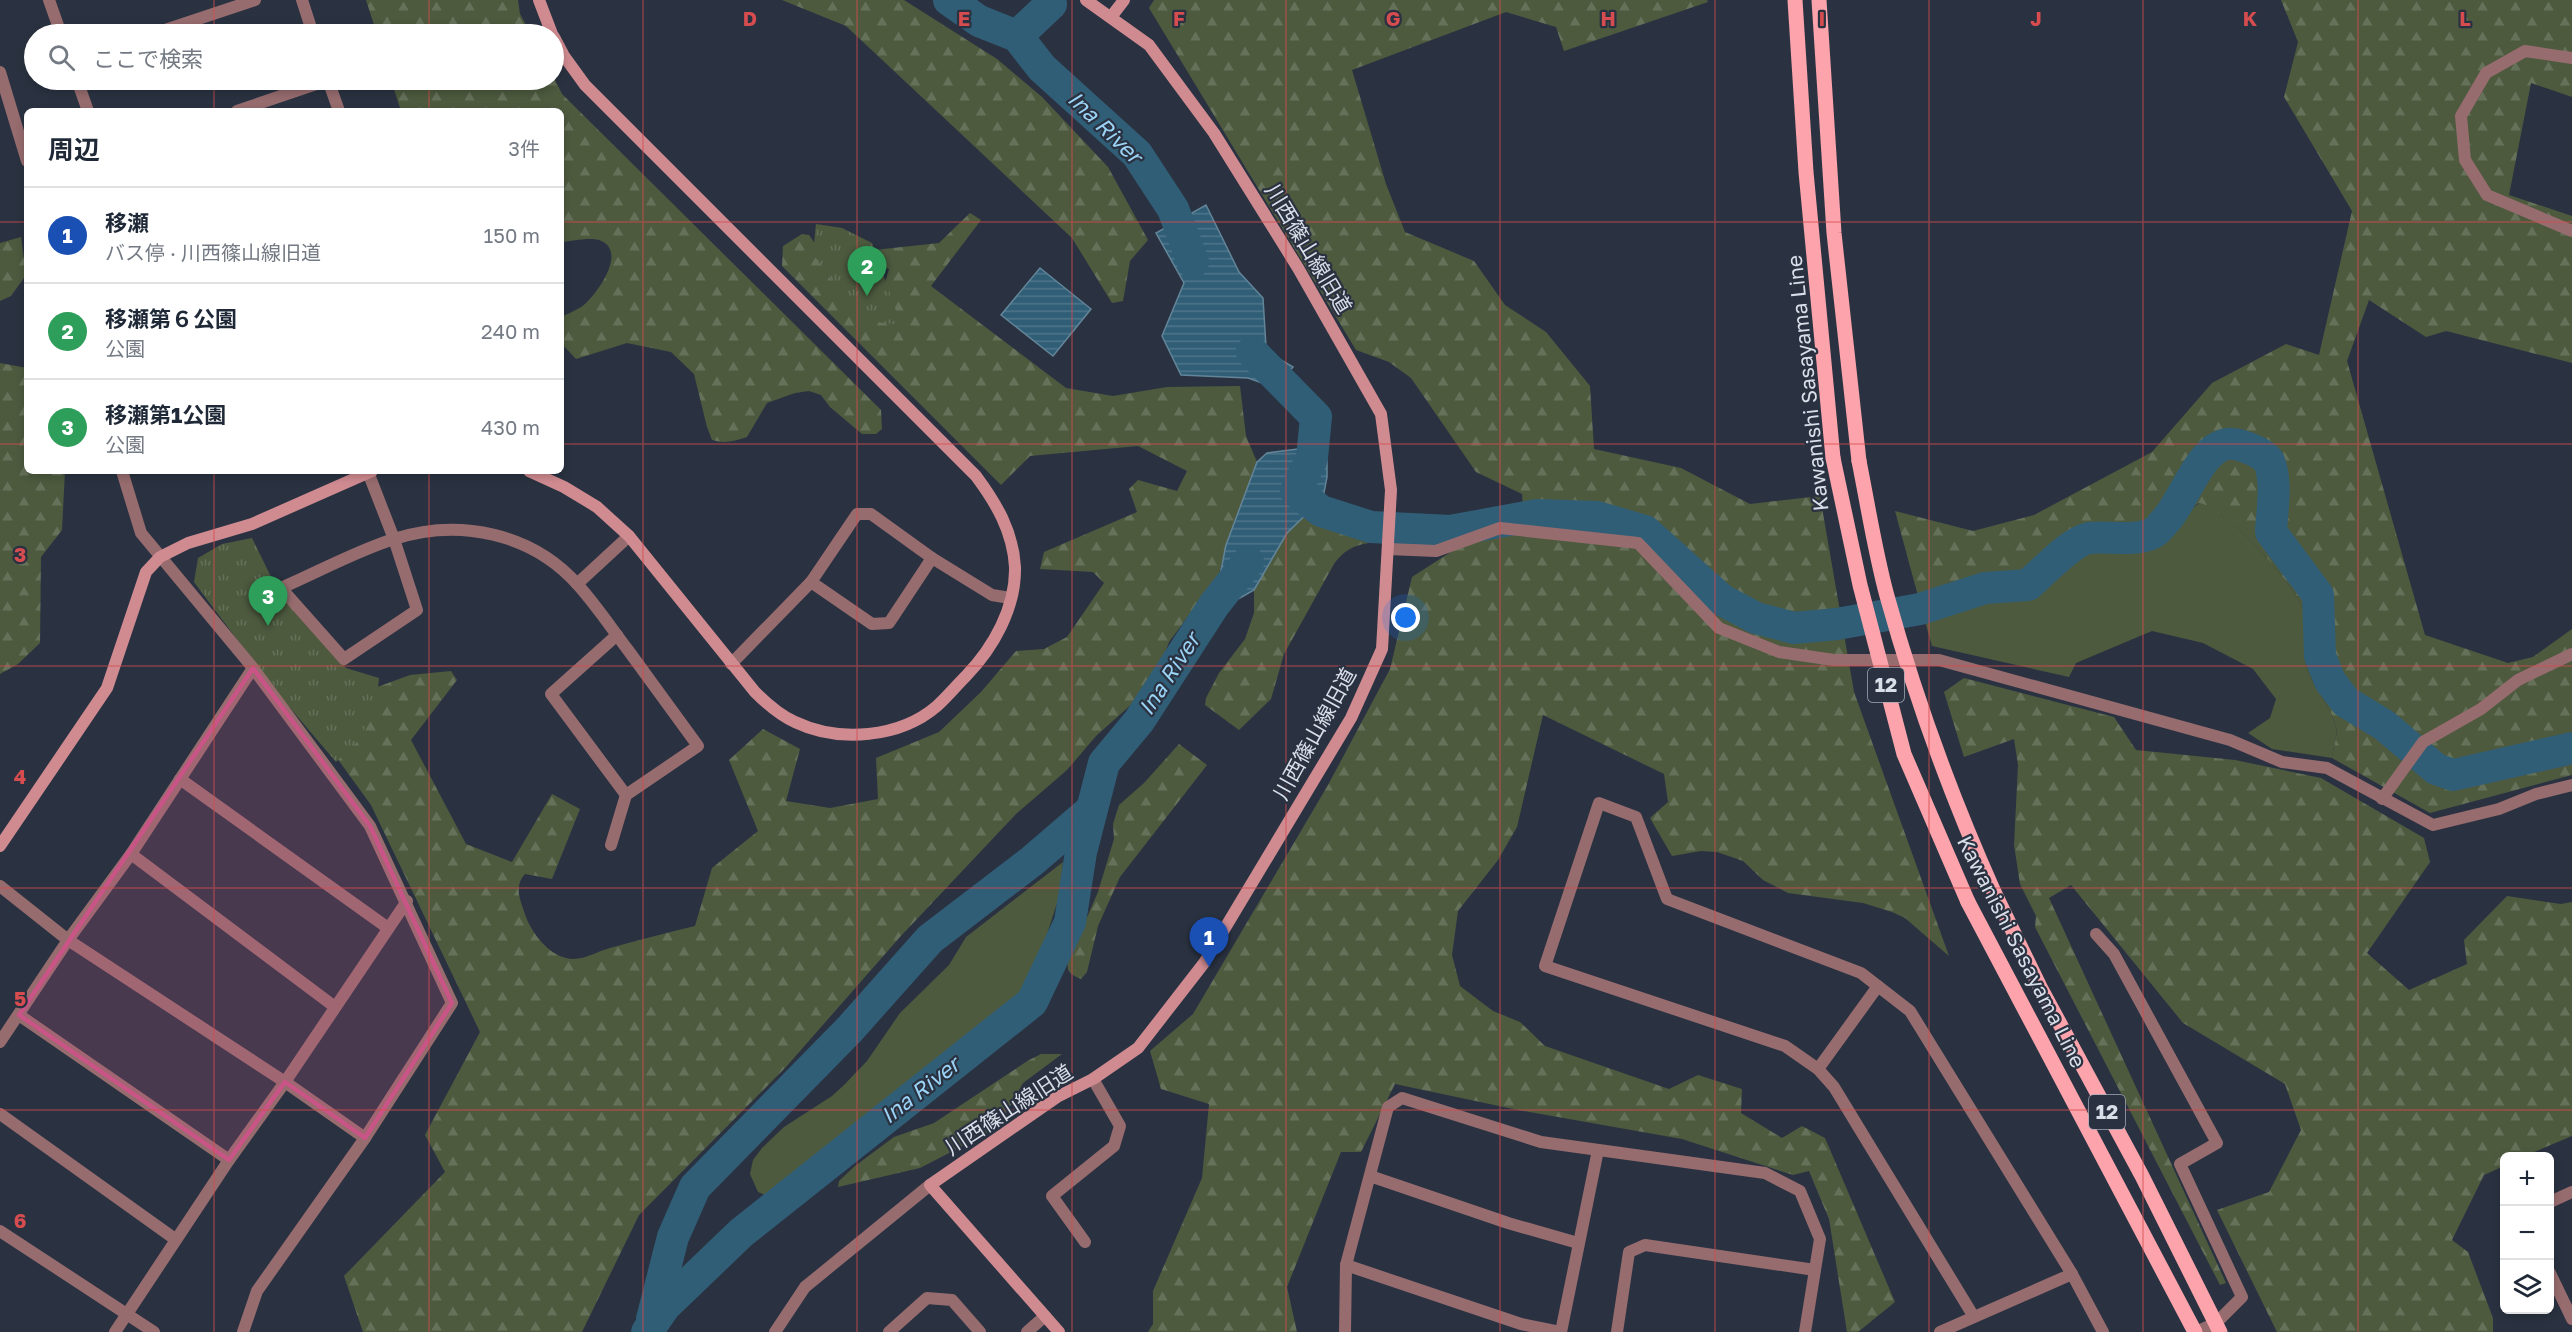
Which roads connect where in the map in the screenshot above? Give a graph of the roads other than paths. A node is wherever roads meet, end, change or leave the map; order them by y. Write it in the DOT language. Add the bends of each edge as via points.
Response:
graph roads {
  1 [pos="49,0"];
  2 [pos="255,0"];
  3 [pos="302,0"];
  4 [pos="539,0"];
  5 [pos="1086,0"];
  6 [pos="1124,0"];
  7 [pos="1795,0"];
  8 [pos="1819,0"];
  9 [pos="1111,17"];
  10 [pos="57,24"];
  11 [pos="183,24"];
  12 [pos="310,24"];
  13 [pos="548,24"];
  14 [pos="564,57"];
  15 [pos="2572,58"];
  16 [pos="0,72"];
  17 [pos="81,90"];
  18 [pos="299,90"];
  19 [pos="332,90"];
  20 [pos="87,108"];
  21 [pos="246,108"];
  22 [pos="338,108"];
  23 [pos="24,151"];
  24 [pos="2572,231"];
  25 [pos="123,474"];
  26 [pos="365,474"];
  27 [pos="371,474"];
  28 [pos="536,474"];
  29 [pos="629,536"];
  30 [pos="394,539"];
  31 [pos="1388,549"];
  32 [pos="160,557"];
  33 [pos="932,558"];
  34 [pos="811,582"];
  35 [pos="577,584"];
  36 [pos="1010,598"];
  37 [pos="617,635"];
  38 [pos="2572,654"];
  39 [pos="731,664"];
  40 [pos="253,668"];
  41 [pos="180,779"];
  42 [pos="2572,786"];
  43 [pos="626,795"];
  44 [pos="2385,795"];
  45 [pos="611,845"];
  46 [pos="0,846"];
  47 [pos="131,854"];
  48 [pos="0,886"];
  49 [pos="407,901"];
  50 [pos="388,928"];
  51 [pos="2096,934"];
  52 [pos="68,940"];
  53 [pos="1878,986"];
  54 [pos="335,1007"];
  55 [pos="19,1015"];
  56 [pos="0,1042"];
  57 [pos="1818,1069"];
  58 [pos="1093,1078"];
  59 [pos="285,1082"];
  60 [pos="0,1114"];
  61 [pos="364,1138"];
  62 [pos="1598,1150"];
  63 [pos="229,1160"];
  64 [pos="1370,1176"];
  65 [pos="930,1185"];
  66 [pos="2572,1192"];
  67 [pos="2554,1200"];
  68 [pos="0,1231"];
  69 [pos="175,1239"];
  70 [pos="1085,1242"];
  71 [pos="1578,1243"];
  72 [pos="1347,1265"];
  73 [pos="1815,1270"];
  74 [pos="2072,1274"];
  75 [pos="2554,1281"];
  76 [pos="128,1314"];
  77 [pos="1045,1316"];
  78 [pos="1974,1317"];
  79 [pos="2572,1319"];
  80 [pos="2218,1327"];
  81 [pos="115,1332"];
  82 [pos="154,1332"];
  83 [pos="243,1332"];
  84 [pos="775,1332"];
  85 [pos="889,1332"];
  86 [pos="980,1332"];
  87 [pos="1027,1332"];
  88 [pos="1059,1332"];
  89 [pos="1345,1332"];
  90 [pos="1561,1332"];
  91 [pos="1617,1332"];
  92 [pos="1805,1332"];
  93 [pos="1940,1332"];
  94 [pos="2103,1332"];
  95 [pos="2196,1332"];
  1 -- 10 [label="street"];
  2 -- 11 [label="street"];
  3 -- 12 [label="street"];
  4 -- 13 [label="street"];
  5 -- 9 [label="street, 川西篠山線旧道"];
  6 -- 9 [label="street"];
  7 -- 95 [label="main road, Kawanishi Sasayama Line / 12, bridge" via="1806,172 1833,458 1860,585 1904,754 1968,902"];
  8 -- 80 [label="main road, Kawanishi Sasayama Line / 12, bridge" via="1834,233 1859,462 1887,593 1922,711 1994,892"];
  9 -- 31 [label="street, 川西篠山線旧道" via="1149,45 1214,133 1298,268 1381,414 1391,490"];
  14 -- 36 [label="street" via="585,85 976,476 998,505 1010,537 1015,567"];
  15 -- 24 [label="street" via="2525,51 2486,73 2461,116 2465,160 2487,195"];
  16 -- 23 [label="street"];
  17 -- 20 [label="street"];
  18 -- 21 [label="street"];
  19 -- 22 [label="street"];
  25 -- 32 [label="street" via="141,533"];
  26 -- 32 [label="street" via="252,524 188,543"];
  27 -- 30 [label="street"];
  28 -- 29 [label="street" via="597,507"];
  29 -- 35 [label="street"];
  29 -- 39 [label="street"];
  30 -- 30 [label="street" via="281,588 344,659 417,610"];
  30 -- 35 [label="street" via="454,528 482,531 515,541 545,557"];
  31 -- 44 [label="street" via="1437,551 1500,528 1638,543 1719,628 1779,652 1834,660 1939,660 2230,740 2282,762 2327,768"];
  31 -- 58 [label="street, 川西篠山線旧道" via="1382,649 1351,718 1204,963 1138,1048"];
  32 -- 40 [label="street"];
  32 -- 46 [label="street" via="146,572 106,688"];
  33 -- 34 [label="street" via="889,623 872,624"];
  33 -- 34 [label="street" via="871,514 857,514"];
  33 -- 36 [label="street" via="992,595"];
  34 -- 39 [label="street"];
  35 -- 37 [label="street"];
  36 -- 39 [label="street" via="1001,628 974,668 937,706 896,728 845,735 795,722 773,710"];
  37 -- 43 [label="street" via="551,694"];
  37 -- 43 [label="street" via="698,746"];
  38 -- 44 [label="street" via="2518,680 2481,709 2423,742"];
  40 -- 41 [label="street"];
  40 -- 49 [label="street" via="370,826"];
  41 -- 47 [label="street"];
  41 -- 50 [label="street"];
  42 -- 44 [label="street" via="2433,825"];
  43 -- 45 [label="street"];
  47 -- 52 [label="street"];
  47 -- 54 [label="street"];
  48 -- 52 [label="street"];
  49 -- 50 [label="street"];
  49 -- 61 [label="street" via="452,1003"];
  50 -- 54 [label="street"];
  51 -- 80 [label="street" via="2114,954 2217,1143 2180,1164 2242,1297"];
  52 -- 55 [label="street"];
  52 -- 59 [label="street"];
  53 -- 57 [label="street"];
  53 -- 57 [label="street" via="1862,973 1667,898 1636,817 1599,803 1545,966 1785,1046"];
  53 -- 74 [label="street" via="1910,1011"];
  54 -- 59 [label="street"];
  55 -- 56 [label="street"];
  55 -- 63 [label="street"];
  57 -- 78 [label="street" via="1834,1086"];
  58 -- 65 [label="street, 川西篠山線旧道" via="1057,1098"];
  58 -- 70 [label="street" via="1120,1126 1114,1146 1052,1196"];
  59 -- 61 [label="street"];
  59 -- 63 [label="street"];
  60 -- 69 [label="street"];
  61 -- 83 [label="street" via="257,1291"];
  62 -- 64 [label="street" via="1540,1142 1402,1098 1388,1107"];
  62 -- 71 [label="street"];
  62 -- 73 [label="street" via="1764,1173 1800,1191 1820,1239"];
  63 -- 69 [label="street"];
  64 -- 71 [label="street"];
  64 -- 72 [label="street"];
  65 -- 77 [label="street"];
  65 -- 84 [label="street, 川西篠山線旧道" via="805,1287"];
  66 -- 67 [label="street"];
  68 -- 76 [label="street"];
  69 -- 76 [label="street"];
  71 -- 90 [label="street"];
  72 -- 89 [label="street"];
  72 -- 90 [label="street" via="1521,1324"];
  73 -- 91 [label="street" via="1645,1245 1629,1252"];
  73 -- 92 [label="street"];
  74 -- 78 [label="street"];
  74 -- 94 [label="street"];
  75 -- 79 [label="street"];
  76 -- 81 [label="street"];
  76 -- 82 [label="street"];
  77 -- 87 [label="street"];
  77 -- 88 [label="street"];
  78 -- 93 [label="street"];
  80 -- 95 [label="street"];
  85 -- 86 [label="street" via="927,1298 952,1300"];
}
